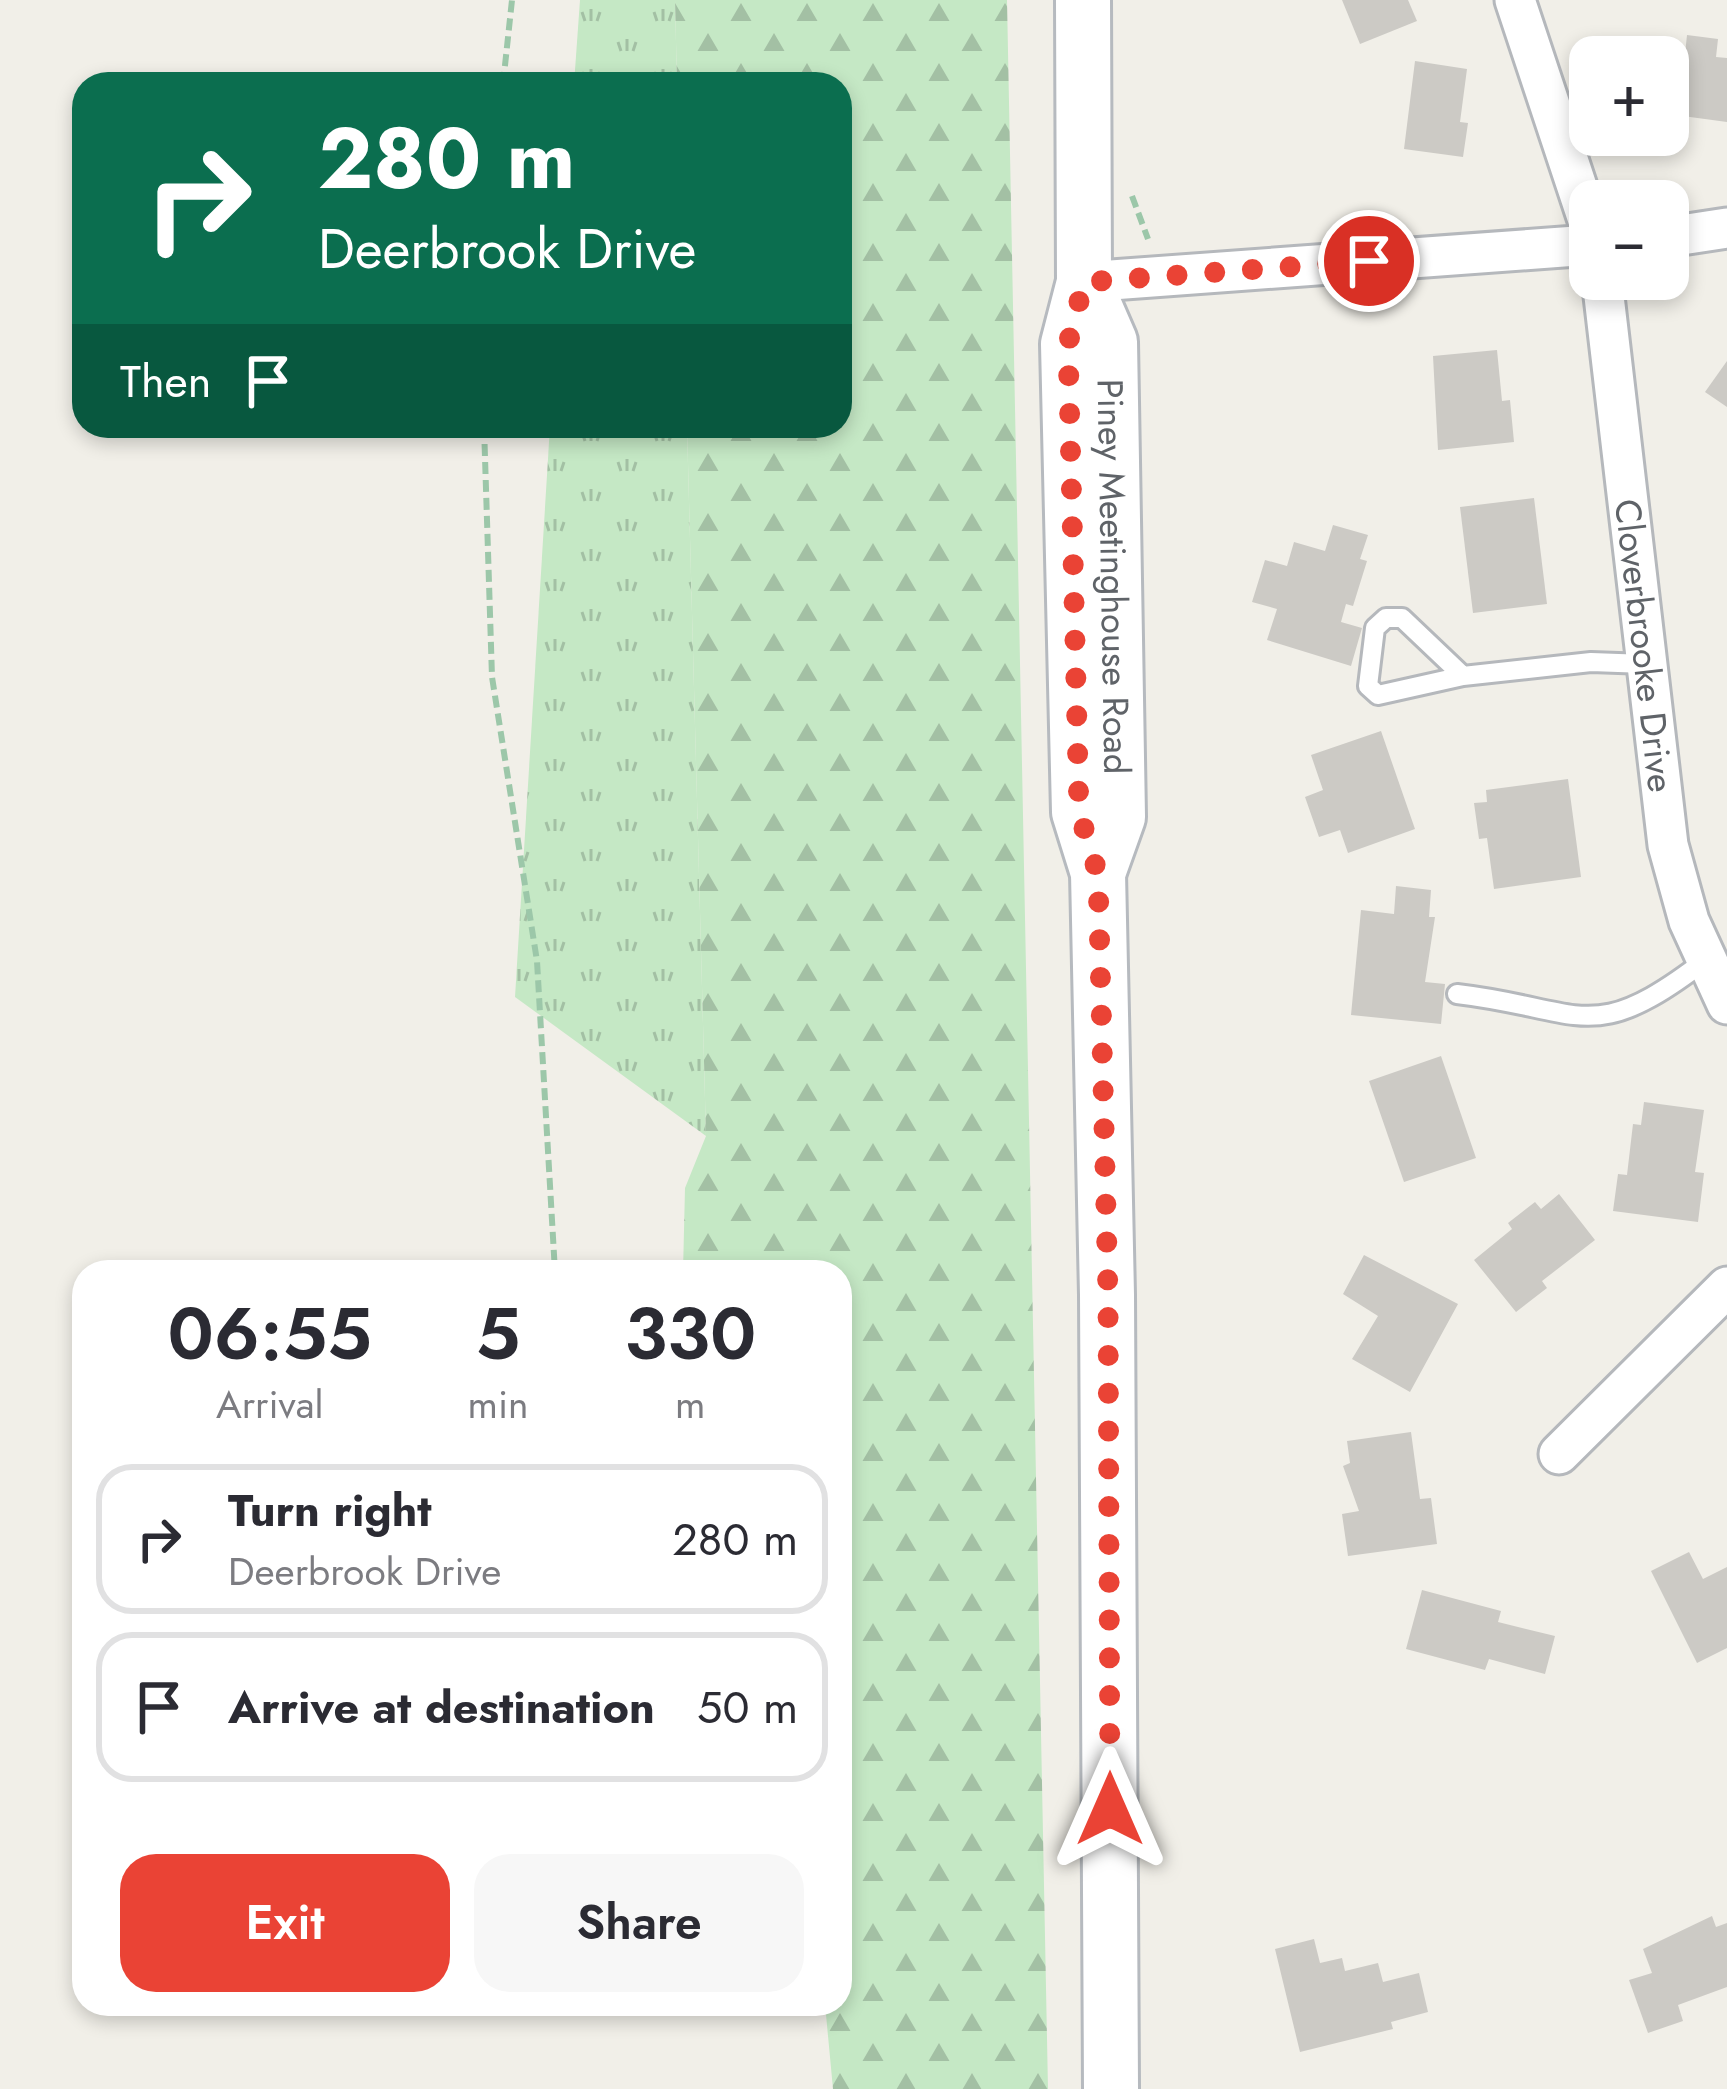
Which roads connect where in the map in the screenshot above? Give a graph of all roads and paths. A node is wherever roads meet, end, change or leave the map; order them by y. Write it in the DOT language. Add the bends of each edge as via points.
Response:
graph roads {
  1 [pos="512,0"];
  2 [pos="1083,0"];
  3 [pos="1515,0"];
  4 [pos="503,72"];
  5 [pos="1132,176"];
  6 [pos="1575,180"];
  7 [pos="1727,228"];
  8 [pos="1689,234"];
  9 [pos="1569,247"];
  10 [pos="1149,277"];
  11 [pos="1084,282"];
  12 [pos="1604,300"];
  13 [pos="484,438"];
  14 [pos="1646,664"];
  15 [pos="1463,676"];
  16 [pos="1707,959"];
  17 [pos="1457,994"];
  18 [pos="1727,1004"];
  19 [pos="555,1260"];
  20 [pos="1727,1287"];
  21 [pos="1559,1454"];
  22 [pos="1111,2089"];
  1 -- 4 [label="path"];
  2 -- 11 [label="main road, Piney Meetinghouse Road"];
  3 -- 6 [label="street"];
  5 -- 10 [label="path" via="1136,217 1148,234"];
  7 -- 8 [label="street"];
  9 -- 10 [label="street"];
  10 -- 11 [label="street"];
  11 -- 22 [label="main road, Piney Meetinghouse Road" via="1110,342 1118,817 1098,874"];
  12 -- 14 [label="street, Cloverbrooke Drive"];
  13 -- 19 [label="path" via="492,677 537,961"];
  14 -- 15 [label="lane"];
  14 -- 16 [label="street, Cloverbrooke Drive" via="1668,845"];
  15 -- 15 [label="lane" via="1402,618 1386,617 1375,628 1368,686 1378,695"];
  16 -- 17 [label="lane" via="1661,994 1610,1017 1551,1015"];
  16 -- 18 [label="street, Cloverbrooke Drive"];
  20 -- 21 [label="street"];
}
